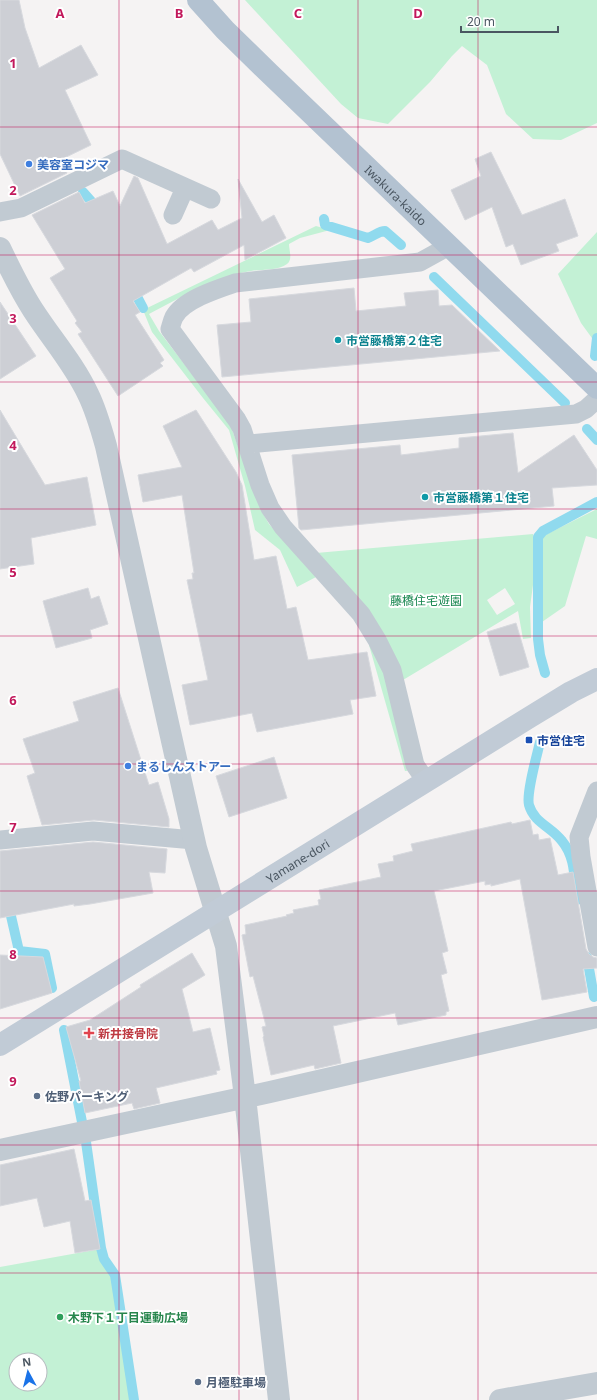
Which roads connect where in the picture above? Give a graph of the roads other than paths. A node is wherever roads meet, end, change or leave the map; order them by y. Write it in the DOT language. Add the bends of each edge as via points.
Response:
graph roads {
  1 [pos="198,0"];
  2 [pos="185,188"];
  3 [pos="211,199"];
  4 [pos="0,212"];
  5 [pos="173,215"];
  6 [pos="449,246"];
  7 [pos="0,248"];
  8 [pos="597,388"];
  9 [pos="597,399"];
  10 [pos="248,444"];
  11 [pos="597,679"];
  12 [pos="426,781"];
  13 [pos="597,791"];
  14 [pos="0,840"];
  15 [pos="194,840"];
  16 [pos="216,911"];
  17 [pos="597,947"];
  18 [pos="597,1017"];
  19 [pos="0,1045"];
  20 [pos="245,1097"];
  21 [pos="0,1150"];
  22 [pos="597,1383"];
  23 [pos="279,1400"];
  24 [pos="500,1400"];
  1 -- 6 [label="main road, Iwakura-kaido" via="268,73"];
  2 -- 3 [label="lane"];
  2 -- 4 [label="lane" via="122,159 21,208"];
  2 -- 5 [label="lane"];
  6 -- 8 [label="main road, Iwakura-kaido"];
  6 -- 10 [label="lane" via="420,262 235,283 213,290 185,305 174,317 170,329 237,420"];
  7 -- 15 [label="street" via="33,309 88,394 98,418"];
  9 -- 10 [label="lane" via="576,414"];
  10 -- 12 [label="lane" via="270,508 282,526 361,614 377,640 392,670 415,765"];
  11 -- 12 [label="street, Yamane-dori" via="571,692"];
  12 -- 16 [label="street, Yamane-dori"];
  13 -- 17 [label="lane" via="579,837"];
  14 -- 15 [label="lane" via="93,831"];
  15 -- 16 [label="street"];
  16 -- 19 [label="street, Yamane-dori"];
  16 -- 20 [label="street" via="226,946"];
  18 -- 20 [label="street"];
  20 -- 21 [label="street"];
  20 -- 23 [label="street"];
  22 -- 24 [label="street"];
}
